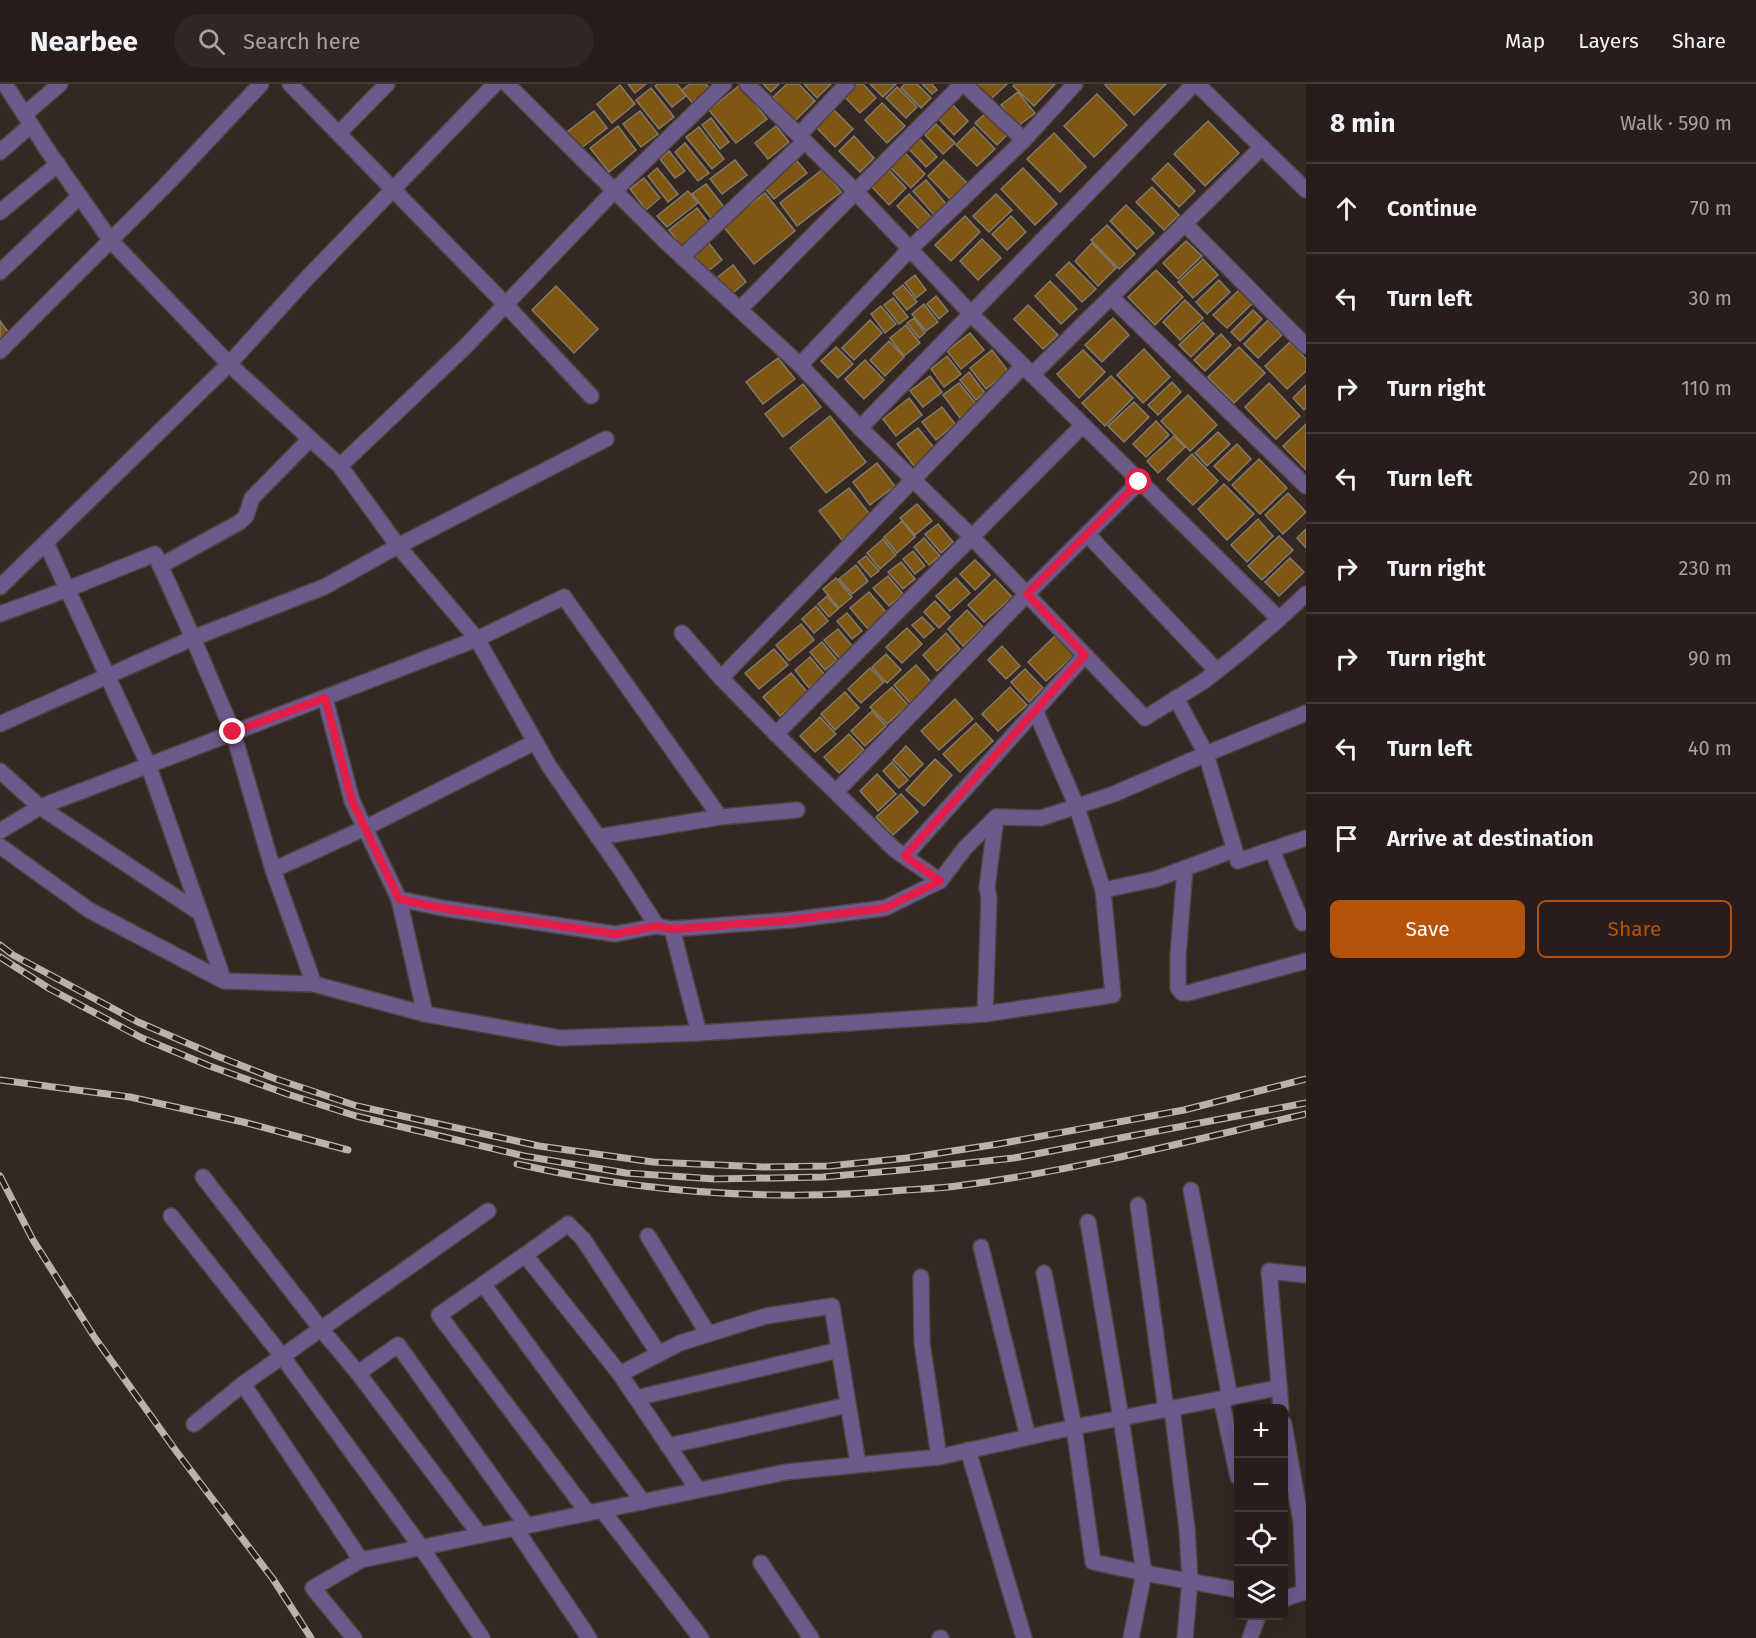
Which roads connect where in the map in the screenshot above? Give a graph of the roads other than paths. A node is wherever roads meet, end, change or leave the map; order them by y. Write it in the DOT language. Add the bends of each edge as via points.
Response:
graph roads {
  1 [pos="5,84"];
  2 [pos="60,84"];
  3 [pos="261,84"];
  4 [pos="290,84"];
  5 [pos="387,84"];
  6 [pos="495,84"];
  7 [pos="507,84"];
  8 [pos="724,84"];
  9 [pos="747,84"];
  10 [pos="847,84"];
  11 [pos="963,84"];
  12 [pos="1075,84"];
  13 [pos="1196,84"];
  14 [pos="28,119"];
  15 [pos="339,133"];
  16 [pos="802,138"];
  17 [pos="1024,140"];
  18 [pos="1262,147"];
  19 [pos="0,152"];
  20 [pos="58,164"];
  21 [pos="394,189"];
  22 [pos="1306,190"];
  23 [pos="614,191"];
  24 [pos="855,192"];
  25 [pos="80,196"];
  26 [pos="0,212"];
  27 [pos="1184,223"];
  28 [pos="111,241"];
  29 [pos="910,249"];
  30 [pos="682,257"];
  31 [pos="0,272"];
  32 [pos="1111,297"];
  33 [pos="506,305"];
  34 [pos="740,309"];
  35 [pos="970,313"];
  36 [pos="1306,346"];
  37 [pos="0,351"];
  38 [pos="229,364"];
  39 [pos="800,365"];
  40 [pos="1028,370"];
  41 [pos="591,396"];
  42 [pos="1083,425"];
  43 [pos="860,428"];
  44 [pos="310,439"];
  45 [pos="606,440"];
  46 [pos="340,466"];
  47 [pos="912,479"];
  48 [pos="1139,482"];
  49 [pos="1306,486"];
  50 [pos="1087,534"];
  51 [pos="971,536"];
  52 [pos="46,543"];
  53 [pos="398,546"];
  54 [pos="160,566"];
  55 [pos="0,587"];
  56 [pos="68,589"];
  57 [pos="1027,594"];
  58 [pos="1306,594"];
  59 [pos="0,614"];
  60 [pos="1279,619"];
  61 [pos="682,633"];
  62 [pos="194,639"];
  63 [pos="477,639"];
  64 [pos="1085,655"];
  65 [pos="1217,671"];
  66 [pos="108,676"];
  67 [pos="721,678"];
  68 [pos="325,698"];
  69 [pos="1176,698"];
  70 [pos="1035,710"];
  71 [pos="1306,713"];
  72 [pos="0,724"];
  73 [pos="233,732"];
  74 [pos="776,734"];
  75 [pos="535,742"];
  76 [pos="1206,754"];
  77 [pos="148,764"];
  78 [pos="0,771"];
  79 [pos="836,792"];
  80 [pos="40,807"];
  81 [pos="1077,807"];
  82 [pos="797,810"];
  83 [pos="720,817"];
  84 [pos="996,817"];
  85 [pos="365,828"];
  86 [pos="0,831"];
  87 [pos="598,837"];
  88 [pos="1306,838"];
  89 [pos="0,846"];
  90 [pos="1234,850"];
  91 [pos="1272,850"];
  92 [pos="905,856"];
  93 [pos="1185,868"];
  94 [pos="273,870"];
  95 [pos="940,881"];
  96 [pos="1103,890"];
  97 [pos="399,899"];
  98 [pos="200,913"];
  99 [pos="1302,923"];
  100 [pos="664,927"];
  101 [pos="1306,960"];
  102 [pos="224,981"];
  103 [pos="314,984"];
  104 [pos="425,1014"];
  105 [pos="985,1014"];
  106 [pos="699,1033"];
  107 [pos="203,1177"];
  108 [pos="1191,1190"];
  109 [pos="1138,1205"];
  110 [pos="488,1211"];
  111 [pos="171,1216"];
  112 [pos="1088,1222"];
  113 [pos="648,1236"];
  114 [pos="981,1247"];
  115 [pos="525,1255"];
  116 [pos="1044,1273"];
  117 [pos="1306,1275"];
  118 [pos="921,1278"];
  119 [pos="483,1284"];
  120 [pos="321,1329"];
  121 [pos="708,1334"];
  122 [pos="839,1350"];
  123 [pos="659,1354"];
  124 [pos="282,1356"];
  125 [pos="358,1372"];
  126 [pos="620,1374"];
  127 [pos="243,1384"];
  128 [pos="1278,1388"];
  129 [pos="636,1398"];
  130 [pos="1226,1398"];
  131 [pos="1280,1404"];
  132 [pos="848,1405"];
  133 [pos="1169,1409"];
  134 [pos="1121,1418"];
  135 [pos="194,1424"];
  136 [pos="1074,1427"];
  137 [pos="1028,1437"];
  138 [pos="1288,1443"];
  139 [pos="668,1446"];
  140 [pos="968,1450"];
  141 [pos="939,1457"];
  142 [pos="1236,1458"];
  143 [pos="858,1464"];
  144 [pos="698,1490"];
  145 [pos="643,1502"];
  146 [pos="595,1512"];
  147 [pos="1303,1516"];
  148 [pos="521,1527"];
  149 [pos="480,1535"];
  150 [pos="421,1548"];
  151 [pos="361,1560"];
  152 [pos="761,1563"];
  153 [pos="1144,1573"];
  154 [pos="1190,1580"];
  155 [pos="1234,1589"];
  156 [pos="1288,1598"];
  157 [pos="1257,1620"];
  158 [pos="354,1638"];
  159 [pos="482,1638"];
  160 [pos="589,1638"];
  161 [pos="701,1638"];
  162 [pos="811,1638"];
  163 [pos="1024,1638"];
  164 [pos="1131,1638"];
  165 [pos="1185,1638"];
  166 [pos="1250,1638"];
  1 -- 14 [label="street"];
  2 -- 14 [label="street"];
  3 -- 28 [label="street"];
  4 -- 15 [label="street"];
  5 -- 15 [label="street"];
  6 -- 21 [label="street"];
  7 -- 23 [label="street"];
  8 -- 23 [label="street"];
  9 -- 16 [label="street"];
  10 -- 16 [label="street"];
  11 -- 17 [label="street"];
  11 -- 24 [label="street"];
  12 -- 17 [label="street"];
  13 -- 18 [label="street"];
  13 -- 35 [label="street"];
  14 -- 19 [label="street"];
  14 -- 20 [label="street"];
  15 -- 21 [label="street"];
  16 -- 24 [label="street"];
  16 -- 30 [label="street"];
  17 -- 29 [label="street"];
  18 -- 22 [label="street"];
  18 -- 27 [label="street"];
  20 -- 25 [label="street"];
  20 -- 26 [label="street"];
  21 -- 33 [label="street"];
  21 -- 38 [label="street"];
  23 -- 30 [label="street"];
  23 -- 33 [label="street"];
  24 -- 29 [label="street"];
  24 -- 34 [label="street"];
  25 -- 28 [label="street"];
  25 -- 31 [label="street"];
  27 -- 32 [label="street"];
  27 -- 36 [label="street"];
  28 -- 37 [label="street"];
  28 -- 38 [label="street"];
  29 -- 35 [label="street"];
  29 -- 39 [label="street"];
  30 -- 34 [label="street"];
  32 -- 40 [label="street"];
  32 -- 49 [label="street"];
  33 -- 41 [label="street"];
  33 -- 46 [label="street"];
  34 -- 39 [label="street"];
  35 -- 40 [label="street"];
  35 -- 43 [label="street"];
  38 -- 44 [label="street"];
  38 -- 52 [label="street"];
  39 -- 43 [label="street"];
  40 -- 42 [label="street"];
  40 -- 47 [label="street"];
  42 -- 48 [label="street"];
  42 -- 51 [label="street"];
  43 -- 47 [label="street"];
  44 -- 46 [label="street"];
  44 -- 54 [label="street" via="252,498 240,522"];
  45 -- 53 [label="street"];
  46 -- 53 [label="street"];
  47 -- 51 [label="street"];
  47 -- 67 [label="street"];
  48 -- 50 [label="street"];
  48 -- 60 [label="street"];
  50 -- 57 [label="street"];
  50 -- 65 [label="street"];
  51 -- 57 [label="street"];
  51 -- 74 [label="street"];
  52 -- 55 [label="street"];
  52 -- 56 [label="street"];
  53 -- 62 [label="street" via="324,586"];
  53 -- 63 [label="street"];
  54 -- 56 [label="street" via="155,554"];
  54 -- 62 [label="street"];
  56 -- 59 [label="street"];
  56 -- 66 [label="street"];
  57 -- 64 [label="street"];
  57 -- 79 [label="street"];
  58 -- 60 [label="street"];
  60 -- 65 [label="street"];
  61 -- 67 [label="street"];
  62 -- 66 [label="street"];
  62 -- 73 [label="street"];
  63 -- 68 [label="street"];
  63 -- 75 [label="street"];
  63 -- 83 [label="street" via="564,597"];
  64 -- 69 [label="street" via="1145,718"];
  64 -- 70 [label="street"];
  65 -- 69 [label="street"];
  66 -- 72 [label="street"];
  66 -- 77 [label="street"];
  67 -- 74 [label="street"];
  68 -- 73 [label="street"];
  68 -- 85 [label="street" via="352,801"];
  69 -- 76 [label="street"];
  70 -- 81 [label="street"];
  70 -- 92 [label="street"];
  71 -- 76 [label="street"];
  73 -- 77 [label="street"];
  73 -- 94 [label="street"];
  74 -- 79 [label="street"];
  75 -- 85 [label="street"];
  75 -- 87 [label="street"];
  76 -- 81 [label="street"];
  76 -- 90 [label="street"];
  77 -- 80 [label="street"];
  77 -- 98 [label="street"];
  78 -- 80 [label="street"];
  79 -- 92 [label="street"];
  80 -- 86 [label="street"];
  80 -- 98 [label="street"];
  81 -- 84 [label="street" via="1041,818"];
  81 -- 96 [label="street"];
  82 -- 83 [label="street"];
  83 -- 87 [label="street"];
  84 -- 95 [label="street"];
  84 -- 105 [label="street" via="987,888"];
  85 -- 94 [label="street"];
  85 -- 97 [label="street"];
  87 -- 100 [label="street"];
  88 -- 91 [label="street"];
  89 -- 102 [label="street" via="89,910"];
  90 -- 91 [label="street" via="1238,861"];
  90 -- 93 [label="street"];
  91 -- 99 [label="street"];
  92 -- 95 [label="street"];
  93 -- 96 [label="street" via="1156,879"];
  93 -- 101 [label="street" via="1178,956 1178,988 1182,993"];
  94 -- 103 [label="street"];
  95 -- 100 [label="street" via="885,908 790,920"];
  96 -- 105 [label="street" via="1113,995"];
  97 -- 100 [label="street" via="615,934"];
  97 -- 104 [label="street"];
  98 -- 102 [label="street"];
  100 -- 106 [label="street"];
  102 -- 103 [label="street"];
  103 -- 104 [label="street"];
  104 -- 106 [label="street" via="560,1038"];
  105 -- 106 [label="street"];
  107 -- 120 [label="street"];
  108 -- 130 [label="street"];
  109 -- 133 [label="street"];
  110 -- 120 [label="street"];
  111 -- 124 [label="street"];
  112 -- 134 [label="street"];
  113 -- 121 [label="street"];
  114 -- 137 [label="street"];
  115 -- 119 [label="street"];
  115 -- 123 [label="street" via="568,1224 583,1239"];
  115 -- 126 [label="street"];
  116 -- 136 [label="street"];
  117 -- 128 [label="street" via="1269,1271"];
  118 -- 141 [label="street" via="922,1343"];
  119 -- 145 [label="street"];
  119 -- 146 [label="street" via="439,1315"];
  120 -- 124 [label="street"];
  120 -- 125 [label="street"];
  121 -- 122 [label="street" via="766,1316 832,1306"];
  121 -- 123 [label="street"];
  122 -- 129 [label="street"];
  122 -- 132 [label="street"];
  123 -- 126 [label="street"];
  124 -- 127 [label="street"];
  124 -- 150 [label="street"];
  125 -- 148 [label="street" via="398,1345"];
  125 -- 149 [label="street"];
  126 -- 129 [label="street"];
  127 -- 135 [label="street"];
  127 -- 151 [label="street"];
  128 -- 130 [label="street"];
  128 -- 131 [label="street"];
  129 -- 139 [label="street"];
  130 -- 133 [label="street"];
  130 -- 142 [label="street"];
  132 -- 139 [label="street"];
  132 -- 143 [label="street"];
  133 -- 134 [label="street"];
  133 -- 154 [label="street" via="1187,1530"];
  134 -- 136 [label="street"];
  134 -- 153 [label="street"];
  136 -- 137 [label="street"];
  136 -- 153 [label="street" via="1093,1562"];
  137 -- 140 [label="street"];
  138 -- 147 [label="street"];
  139 -- 144 [label="street"];
  140 -- 141 [label="street"];
  140 -- 163 [label="street"];
  141 -- 143 [label="street"];
  143 -- 144 [label="street" via="786,1472"];
  144 -- 145 [label="street"];
  145 -- 146 [label="street"];
  146 -- 148 [label="street"];
  146 -- 161 [label="street"];
  147 -- 156 [label="street" via="1304,1592"];
  148 -- 149 [label="street"];
  148 -- 160 [label="street"];
  149 -- 150 [label="street"];
  150 -- 151 [label="street"];
  150 -- 159 [label="street"];
  151 -- 158 [label="street" via="313,1588"];
  152 -- 162 [label="street"];
  153 -- 154 [label="street"];
  153 -- 164 [label="street"];
  154 -- 155 [label="street"];
  154 -- 165 [label="street"];
  157 -- 166 [label="street"];
}
